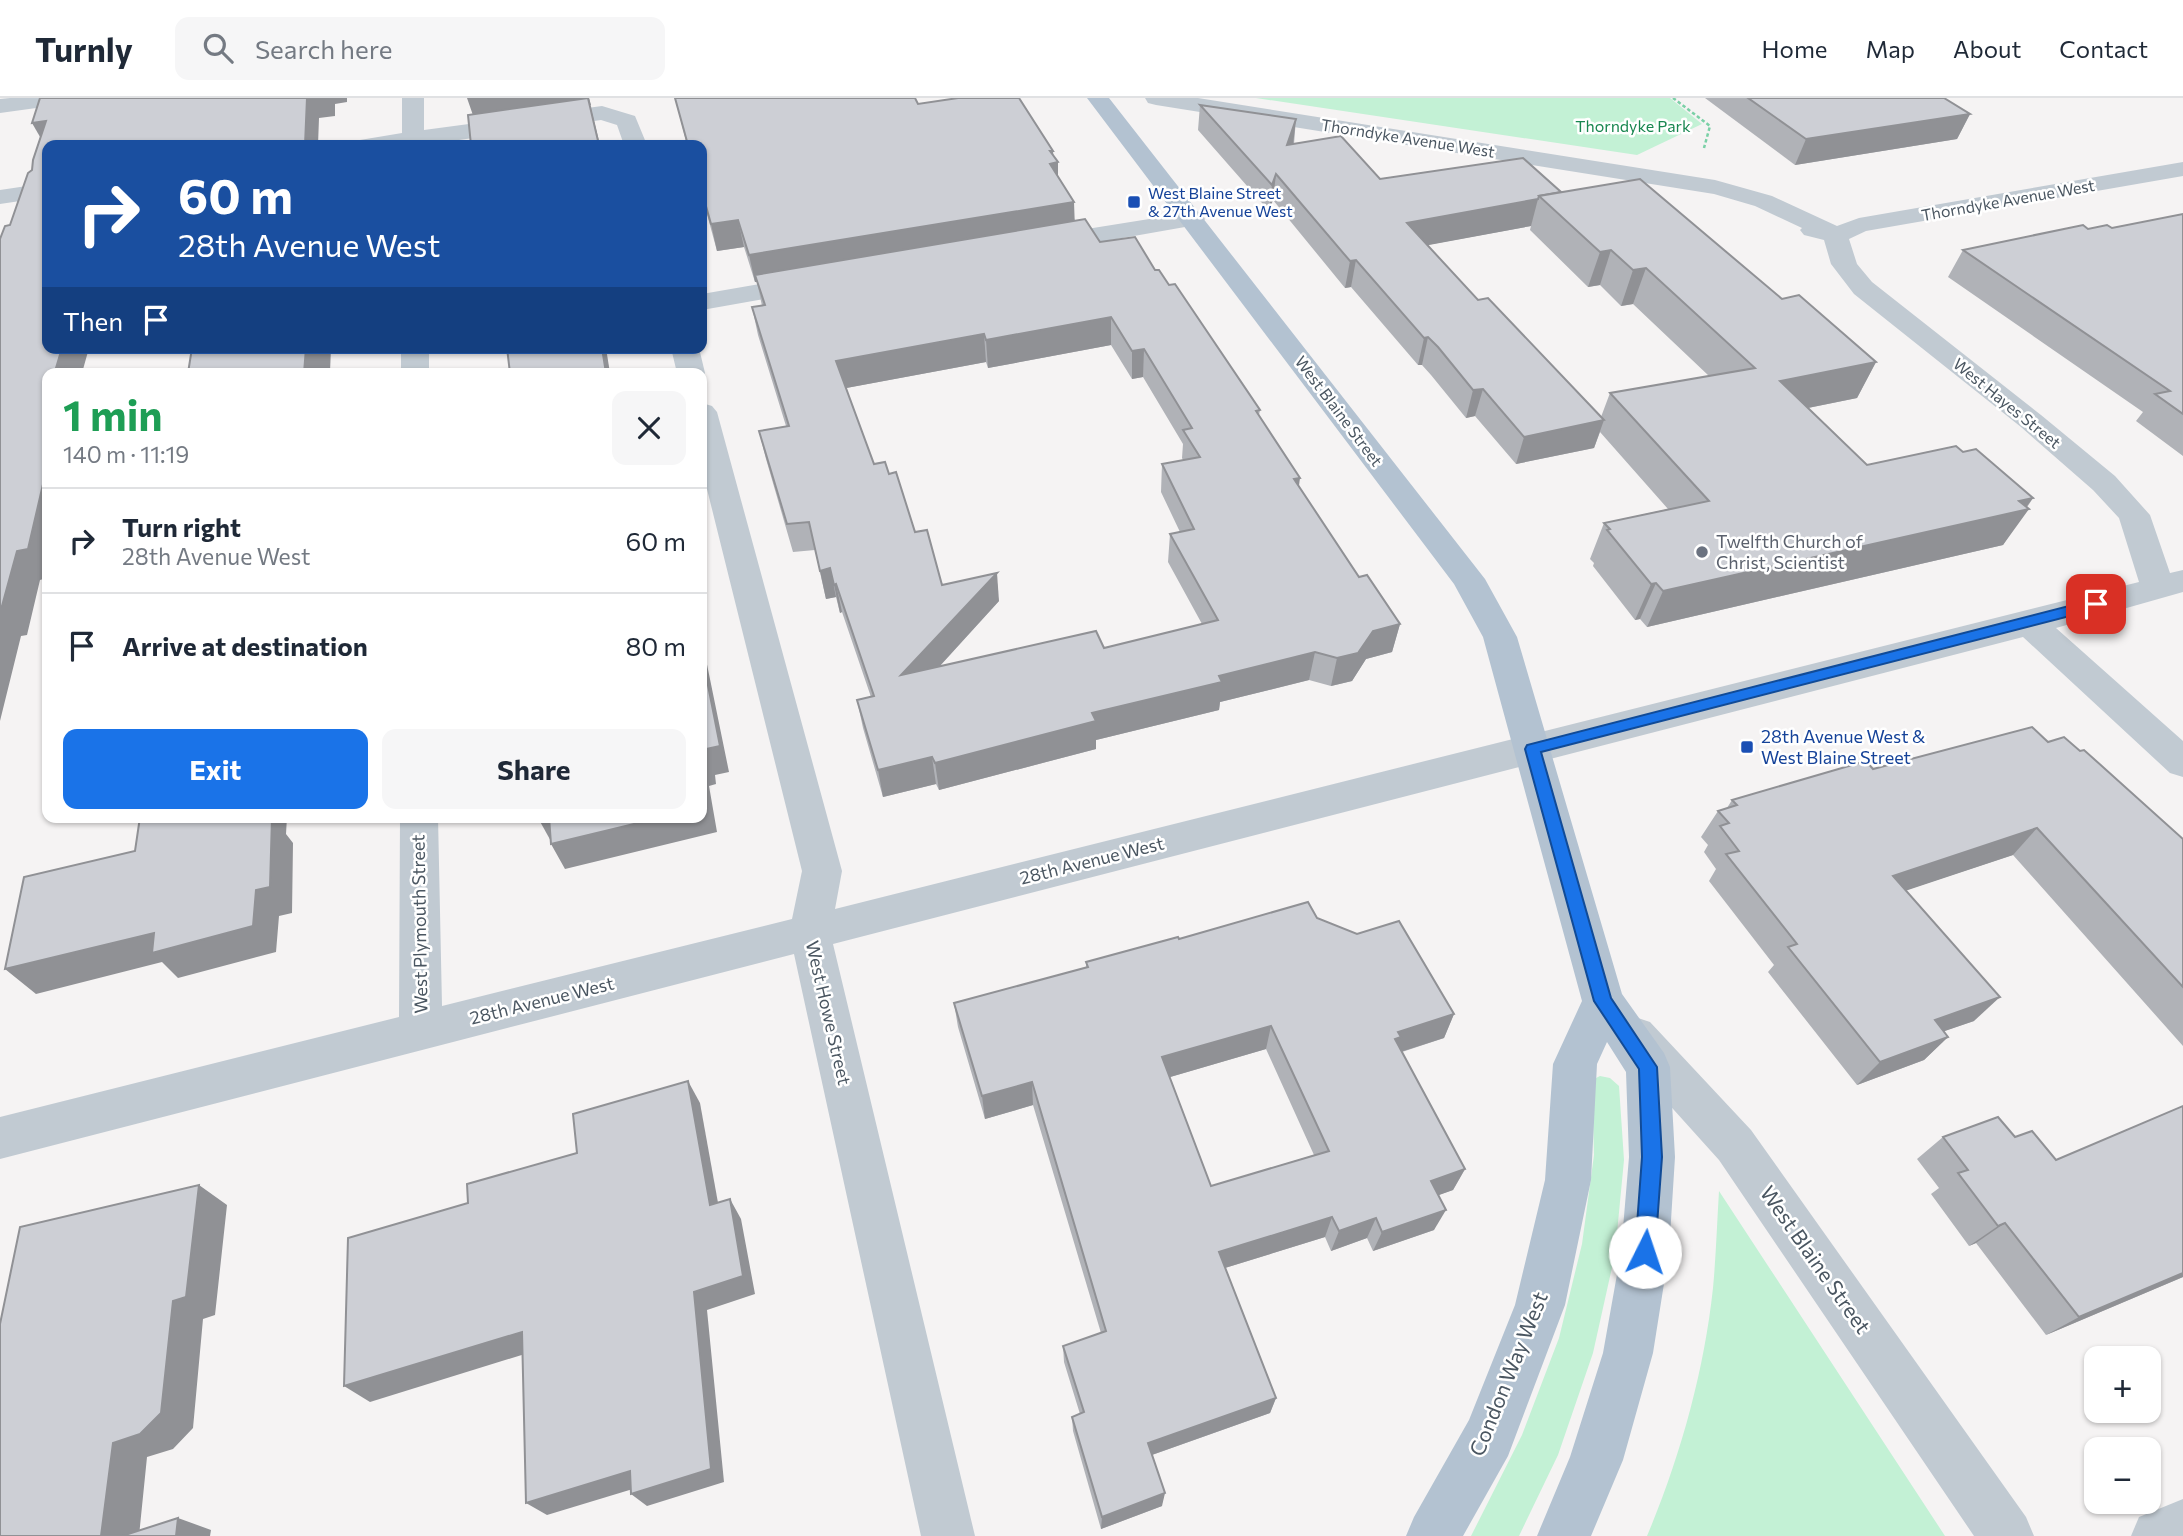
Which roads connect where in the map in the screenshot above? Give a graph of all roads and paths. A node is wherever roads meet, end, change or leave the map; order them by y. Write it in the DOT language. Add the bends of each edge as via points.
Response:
graph roads {
  1 [pos="58,98"];
  2 [pos="413,98"];
  3 [pos="1098,98"];
  4 [pos="1156,98"];
  5 [pos="1673,98"];
  6 [pos="0,106"];
  7 [pos="413,140"];
  8 [pos="427,140"];
  9 [pos="634,140"];
  10 [pos="1702,152"];
  11 [pos="2183,169"];
  12 [pos="42,191"];
  13 [pos="0,197"];
  14 [pos="1193,219"];
  15 [pos="1836,236"];
  16 [pos="1015,249"];
  17 [pos="838,279"];
  18 [pos="707,301"];
  19 [pos="707,431"];
  20 [pos="2171,584"];
  21 [pos="2029,622"];
  22 [pos="1532,749"];
  23 [pos="2183,762"];
  24 [pos="419,823"];
  25 [pos="810,933"];
  26 [pos="1603,1001"];
  27 [pos="421,1031"];
  28 [pos="0,1138"];
  29 [pos="2183,1526"];
  30 [pos="948,1536"];
  31 [pos="1433,1536"];
  32 [pos="1564,1536"];
  33 [pos="2007,1536"];
  34 [pos="2158,1536"];
  1 -- 6 [label="street"];
  2 -- 7 [label="street"];
  3 -- 14 [label="main road, West Blaine Street"];
  4 -- 15 [label="street, Thorndyke Avenue West" via="1660,177 1762,218"];
  5 -- 10 [label="path" via="1710,126"];
  8 -- 9 [label="street" via="607,114 624,118"];
  11 -- 15 [label="street, Thorndyke Avenue West" via="1859,225"];
  12 -- 13 [label="street"];
  14 -- 16 [label="street"];
  14 -- 22 [label="main road, West Blaine Street" via="1468,579 1500,637"];
  15 -- 20 [label="street, West Hayes Street" via="1842,264 1863,288 2104,483 2134,515"];
  17 -- 18 [label="street"];
  19 -- 25 [label="street, West Howe Street" via="822,870"];
  20 -- 21 [label="street, 28th Avenue West"];
  21 -- 22 [label="street, 28th Avenue West"];
  21 -- 23 [label="street"];
  22 -- 25 [label="street, 28th Avenue West"];
  22 -- 26 [label="main road"];
  24 -- 27 [label="street, West Plymouth Street"];
  25 -- 27 [label="street, 28th Avenue West"];
  25 -- 30 [label="street, West Howe Street"];
  26 -- 31 [label="main road, Condon Way West" via="1575,1064 1568,1180 1540,1305 1489,1437"];
  26 -- 32 [label="main road" via="1648,1067 1652,1157 1646,1239 1628,1353 1596,1460"];
  26 -- 33 [label="street, West Blaine Street" via="1735,1145"];
  27 -- 28 [label="street, 28th Avenue West"];
  29 -- 34 [label="street"];
}
